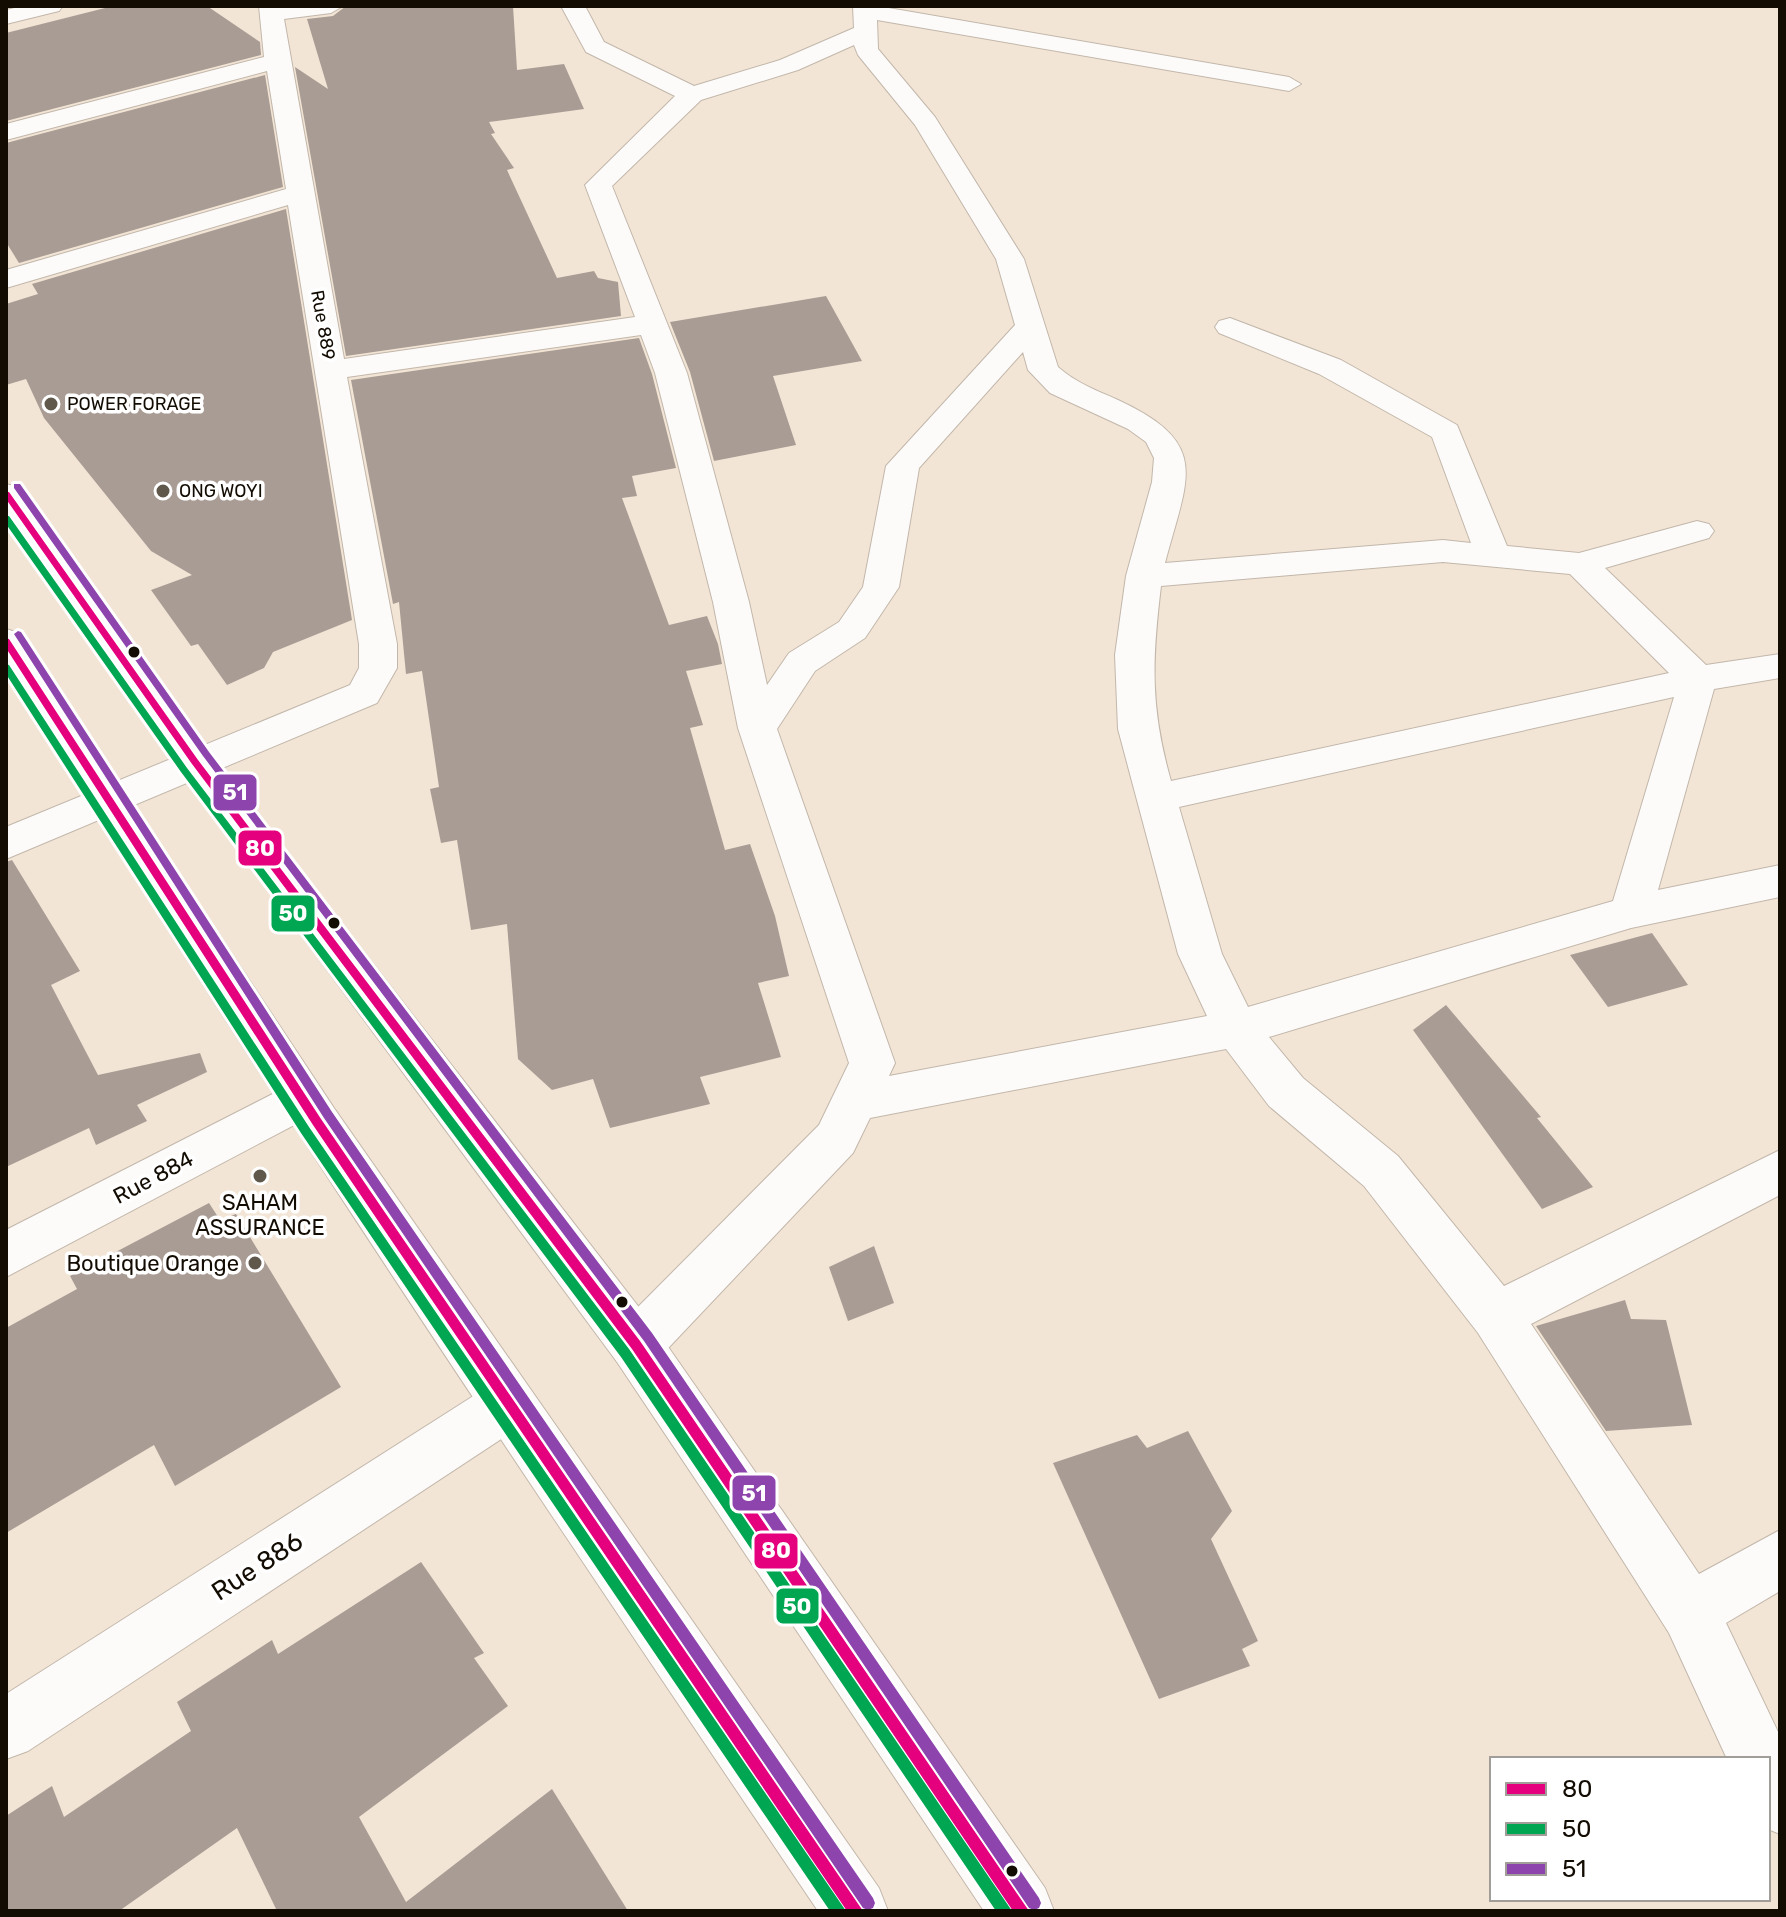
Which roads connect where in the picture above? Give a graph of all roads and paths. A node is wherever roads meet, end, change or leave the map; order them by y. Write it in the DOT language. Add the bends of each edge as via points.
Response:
graph roads {
  1 [pos="51,6"];
  2 [pos="331,6"];
  3 [pos="573,6"];
  4 [pos="272,10"];
  5 [pos="865,16"];
  6 [pos="6,17"];
  7 [pos="277,61"];
  8 [pos="1289,84"];
  9 [pos="692,95"];
  10 [pos="6,132"];
  11 [pos="300,193"];
  12 [pos="6,279"];
  13 [pos="652,324"];
  14 [pos="1030,326"];
  15 [pos="1230,327"];
  16 [pos="331,370"];
  17 [pos="6,494"];
  18 [pos="1697,531"];
  19 [pos="1493,556"];
  20 [pos="1580,564"];
  21 [pos="1144,576"];
  22 [pos="6,641"];
  23 [pos="1780,666"];
  24 [pos="1741,672"];
  25 [pos="1698,679"];
  26 [pos="1780,702"];
  27 [pos="757,728"];
  28 [pos="195,762"];
  29 [pos="1157,798"];
  30 [pos="105,801"];
  31 [pos="6,844"];
  32 [pos="1780,881"];
  33 [pos="1631,912"];
  34 [pos="1236,1029"];
  35 [pos="300,1099"];
  36 [pos="854,1102"];
  37 [pos="1780,1171"];
  38 [pos="6,1255"];
  39 [pos="1496,1316"];
  40 [pos="636,1345"];
  41 [pos="508,1404"];
  42 [pos="1780,1559"];
  43 [pos="1690,1612"];
  44 [pos="6,1729"];
  45 [pos="1758,1757"];
  46 [pos="1770,1782"];
  47 [pos="1780,1803"];
  48 [pos="856,1911"];
  49 [pos="1022,1911"];
  1 -- 6 [label="street"];
  2 -- 4 [label="street"];
  3 -- 9 [label="street" via="594,47"];
  4 -- 7 [label="street, Rue 889"];
  5 -- 8 [label="street"];
  5 -- 9 [label="street" via="789,65"];
  5 -- 14 [label="street" via="866,50 926,122 1010,259"];
  7 -- 10 [label="street"];
  7 -- 11 [label="street, Rue 889"];
  9 -- 13 [label="street" via="598,185"];
  11 -- 12 [label="street"];
  11 -- 16 [label="street, Rue 889"];
  13 -- 16 [label="street"];
  13 -- 27 [label="street" via="671,373 731,602"];
  14 -- 21 [label="street" via="1044,370 1061,386 1139,422 1159,437 1170,458 1169,482"];
  14 -- 27 [label="street" via="903,466 881,587 852,630 802,662"];
  15 -- 19 [label="street" via="1330,367 1446,432"];
  16 -- 28 [label="street, Rue 889" via="378,668 364,694"];
  17 -- 28 [label="street"];
  18 -- 20 [label="street"];
  19 -- 20 [label="street"];
  19 -- 21 [label="street" via="1443,551"];
  20 -- 25 [label="street"];
  21 -- 29 [label="street" via="1134,655 1137,729"];
  22 -- 30 [label="street"];
  23 -- 24 [label="street"];
  24 -- 25 [label="street"];
  24 -- 26 [label="street"];
  25 -- 29 [label="street"];
  25 -- 33 [label="street"];
  27 -- 36 [label="street" via="872,1063"];
  28 -- 30 [label="street"];
  28 -- 40 [label="street"];
  29 -- 34 [label="street" via="1200,954"];
  30 -- 31 [label="street"];
  30 -- 35 [label="street"];
  32 -- 33 [label="street"];
  33 -- 34 [label="street"];
  34 -- 36 [label="street"];
  34 -- 39 [label="street" via="1286,1092 1381,1171"];
  35 -- 38 [label="street, Rue 884"];
  35 -- 41 [label="street"];
  36 -- 40 [label="street" via="836,1139"];
  37 -- 39 [label="street"];
  39 -- 43 [label="street"];
  40 -- 49 [label="street"];
  41 -- 44 [label="street, Rue 886"];
  41 -- 48 [label="street"];
  42 -- 43 [label="street"];
  43 -- 45 [label="street"];
  46 -- 47 [label="street"];
}
